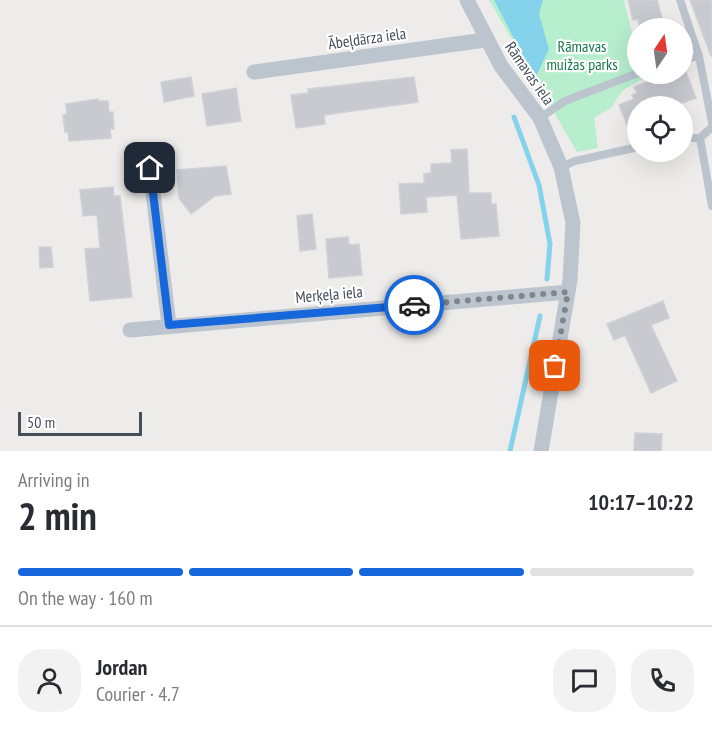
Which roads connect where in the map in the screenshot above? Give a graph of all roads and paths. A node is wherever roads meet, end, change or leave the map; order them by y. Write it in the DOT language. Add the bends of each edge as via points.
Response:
graph roads {
  1 [pos="467,0"];
  2 [pos="680,0"];
  3 [pos="485,40"];
  4 [pos="699,56"];
  5 [pos="693,57"];
  6 [pos="254,72"];
  7 [pos="627,77"];
  8 [pos="540,118"];
  9 [pos="712,125"];
  10 [pos="693,138"];
  11 [pos="700,138"];
  12 [pos="627,149"];
  13 [pos="561,167"];
  14 [pos="150,168"];
  15 [pos="712,206"];
  16 [pos="568,292"];
  17 [pos="169,325"];
  18 [pos="130,330"];
  19 [pos="541,451"];
  1 -- 3 [label="street, Rāmavas iela"];
  2 -- 4 [label="lane"];
  3 -- 6 [label="street, Ābeļdārza iela"];
  3 -- 8 [label="street, Rāmavas iela"];
  4 -- 5 [label="lane"];
  4 -- 9 [label="lane"];
  7 -- 8 [label="lane" via="565,101"];
  8 -- 13 [label="street, Rāmavas iela"];
  9 -- 11 [label="lane"];
  10 -- 11 [label="lane"];
  11 -- 15 [label="lane"];
  12 -- 13 [label="lane"];
  13 -- 16 [label="street, Rāmavas iela" via="573,223"];
  14 -- 17 [label="street"];
  16 -- 17 [label="street, Merķeļa iela"];
  16 -- 19 [label="street, Rāmavas iela"];
  17 -- 18 [label="street, Merķeļa iela"];
}
